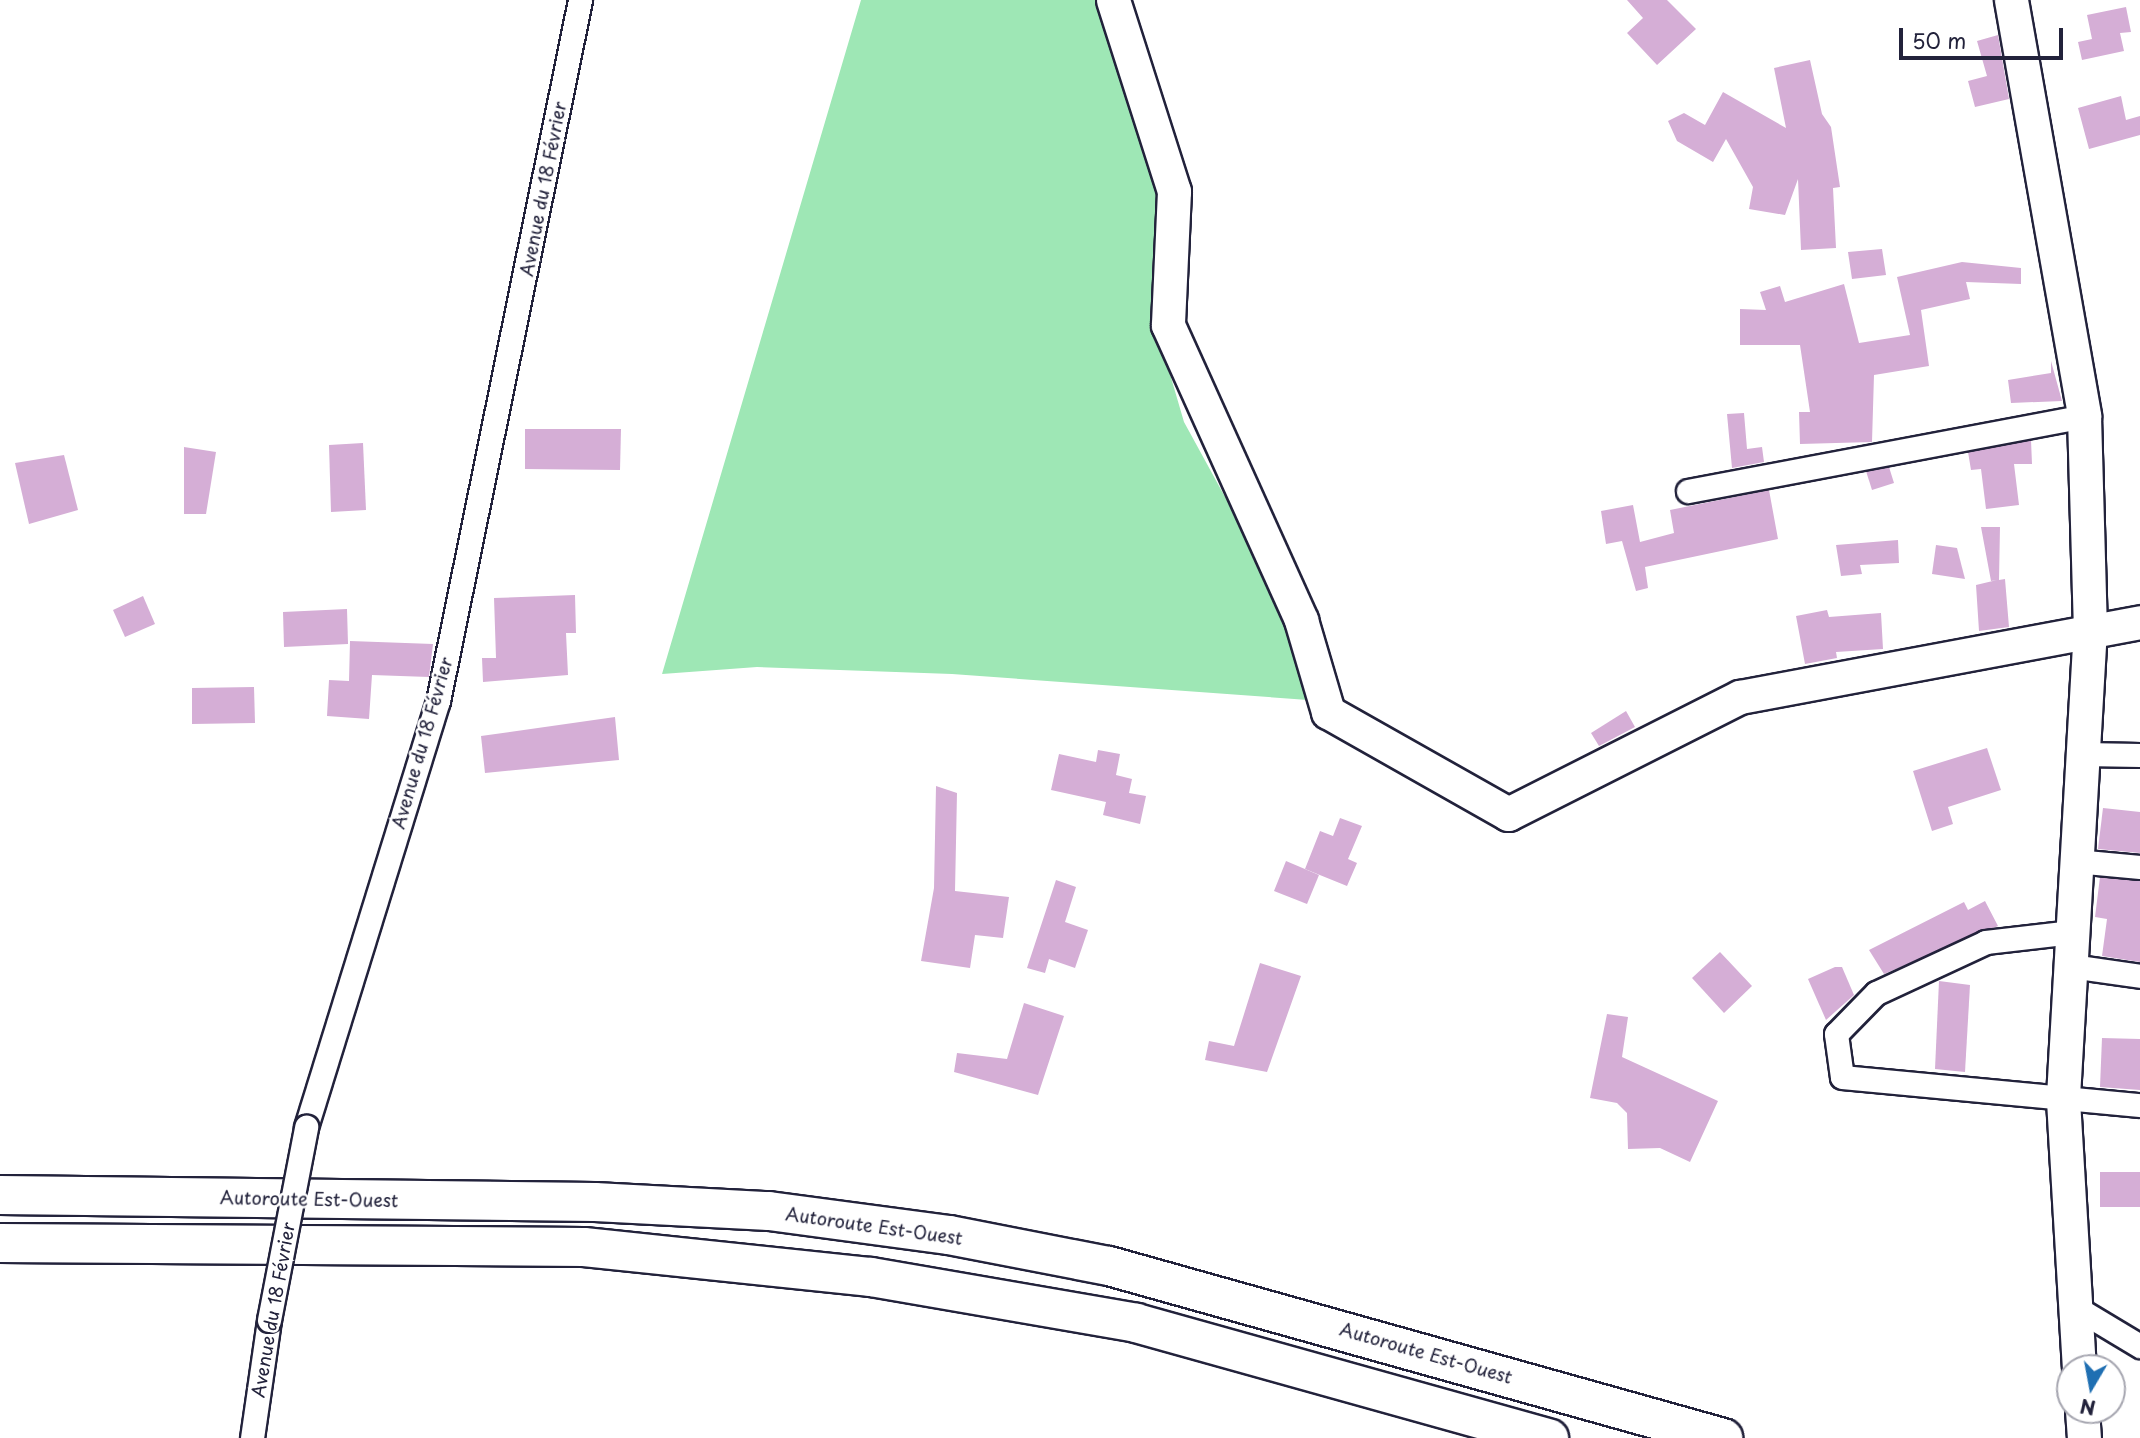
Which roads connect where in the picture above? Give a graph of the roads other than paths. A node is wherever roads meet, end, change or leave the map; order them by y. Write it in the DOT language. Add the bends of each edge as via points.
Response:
graph roads {
  1 [pos="580,0"];
  2 [pos="1113,0"];
  3 [pos="2011,0"];
  4 [pos="2084,416"];
  5 [pos="1688,491"];
  6 [pos="2140,622"];
  7 [pos="2090,628"];
  8 [pos="2083,754"];
  9 [pos="2140,755"];
  10 [pos="2075,861"];
  11 [pos="2140,867"];
  12 [pos="2072,932"];
  13 [pos="2071,966"];
  14 [pos="2140,976"];
  15 [pos="2063,1100"];
  16 [pos="2140,1105"];
  17 [pos="0,1195"];
  18 [pos="0,1243"];
  19 [pos="2075,1307"];
  20 [pos="2140,1346"];
  21 [pos="2078,1354"];
  22 [pos="252,1438"];
  23 [pos="1549,1438"];
  24 [pos="1723,1438"];
  1 -- 22 [label="street, Avenue du 18 Février, bridge" via="438,701 306,1127"];
  2 -- 7 [label="street" via="1174,191 1168,325 1301,620 1328,712 1508,814 1740,697"];
  3 -- 4 [label="street"];
  4 -- 5 [label="street"];
  4 -- 7 [label="street"];
  6 -- 7 [label="street"];
  7 -- 8 [label="street"];
  8 -- 9 [label="street"];
  8 -- 10 [label="street"];
  10 -- 11 [label="street"];
  10 -- 12 [label="street"];
  12 -- 13 [label="street"];
  12 -- 15 [label="street" via="1986,942 1876,993 1836,1034 1842,1077"];
  13 -- 14 [label="street"];
  13 -- 15 [label="street"];
  15 -- 16 [label="street"];
  15 -- 19 [label="street"];
  17 -- 24 [label="highway, Autoroute Est-Ouest" via="595,1202 769,1211 949,1235 1147,1276"];
  18 -- 23 [label="highway" via="583,1247 872,1277 1136,1323"];
  19 -- 20 [label="street"];
  19 -- 21 [label="street"];
}
